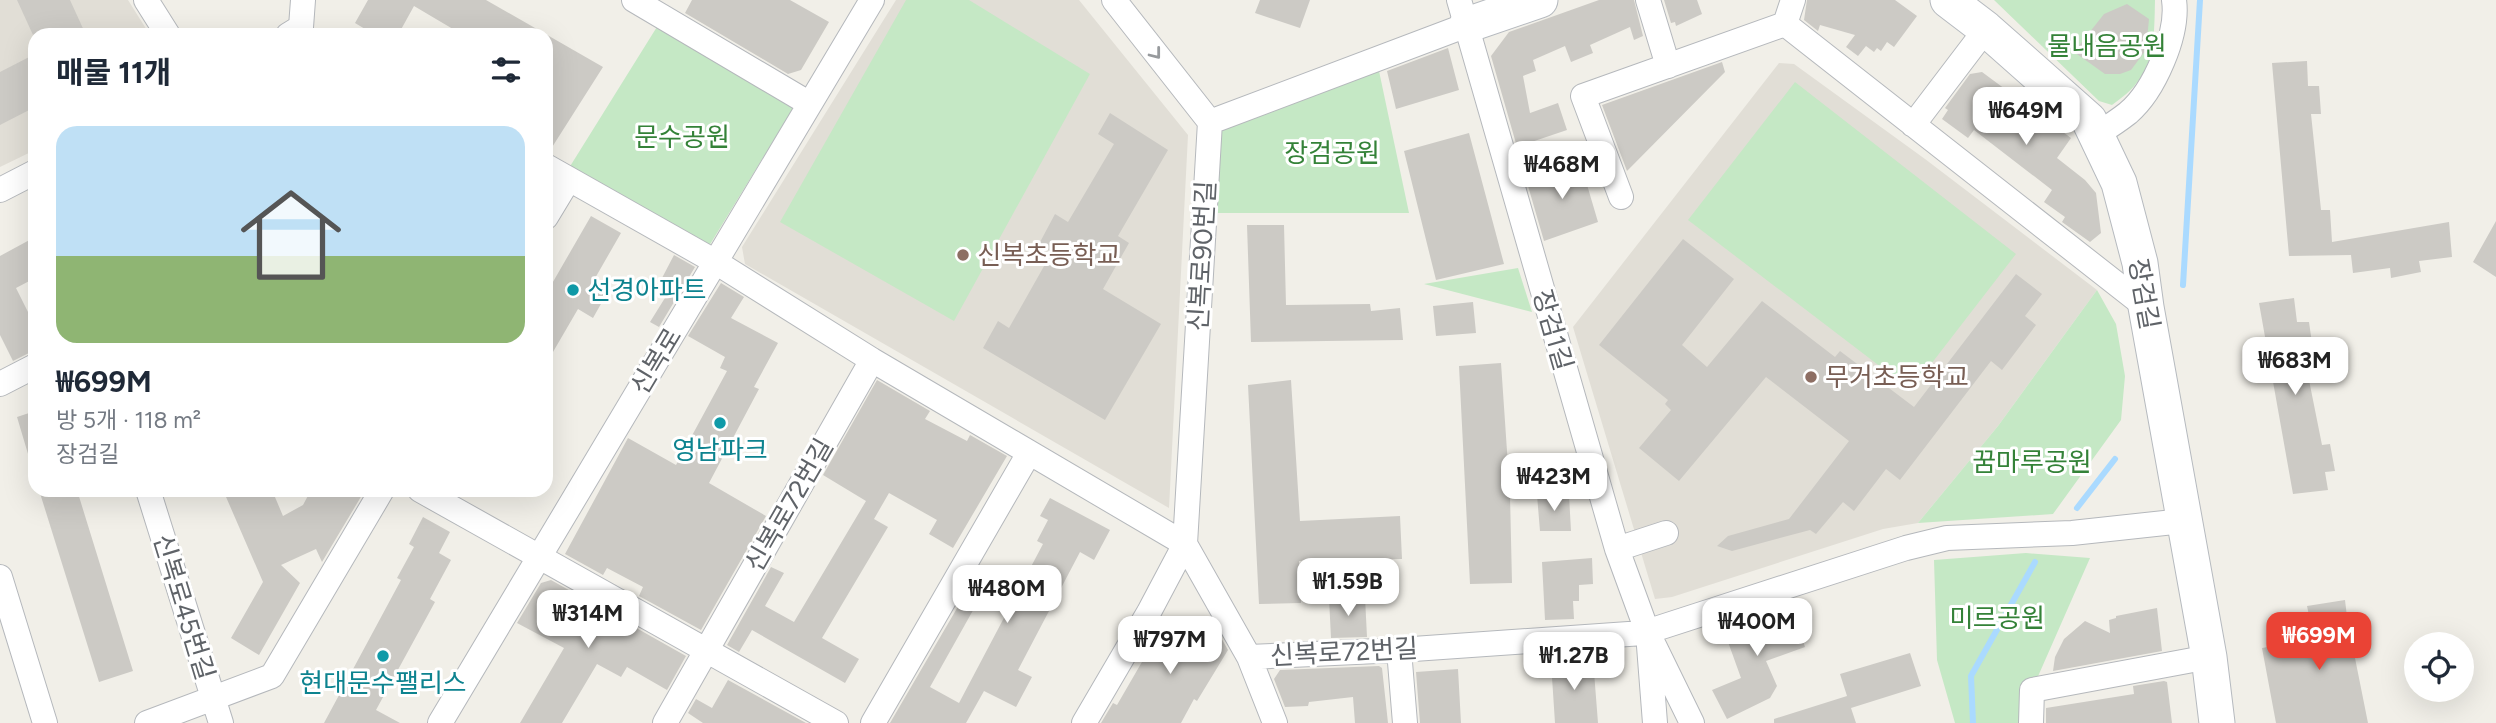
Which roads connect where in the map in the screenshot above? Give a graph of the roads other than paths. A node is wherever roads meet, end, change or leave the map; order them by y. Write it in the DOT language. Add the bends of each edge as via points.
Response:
graph roads {
  1 [pos="146,0"];
  2 [pos="303,0"];
  3 [pos="634,0"];
  4 [pos="872,0"];
  5 [pos="1114,0"];
  6 [pos="1540,0"];
  7 [pos="1648,0"];
  8 [pos="1793,0"];
  9 [pos="1948,0"];
  10 [pos="2174,0"];
  11 [pos="1463,13"];
  12 [pos="1785,24"];
  13 [pos="164,28"];
  14 [pos="301,28"];
  15 [pos="1986,29"];
  16 [pos="1668,66"];
  17 [pos="810,104"];
  18 [pos="1210,122"];
  19 [pos="1913,125"];
  20 [pos="2096,135"];
  21 [pos="553,170"];
  22 [pos="28,176"];
  23 [pos="569,179"];
  24 [pos="0,190"];
  25 [pos="1621,197"];
  26 [pos="553,205"];
  27 [pos="715,261"];
  28 [pos="2146,307"];
  29 [pos="872,360"];
  30 [pos="28,370"];
  31 [pos="0,384"];
  32 [pos="1029,453"];
  33 [pos="150,497"];
  34 [pos="378,497"];
  35 [pos="434,497"];
  36 [pos="2183,521"];
  37 [pos="1666,533"];
  38 [pos="1185,544"];
  39 [pos="1617,549"];
  40 [pos="539,556"];
  41 [pos="0,577"];
  42 [pos="1648,631"];
  43 [pos="706,650"];
  44 [pos="1398,650"];
  45 [pos="1249,657"];
  46 [pos="2209,657"];
  47 [pos="213,698"];
  48 [pos="45,723"];
  49 [pos="147,723"];
  50 [pos="221,723"];
  51 [pos="440,723"];
  52 [pos="665,723"];
  53 [pos="836,723"];
  54 [pos="873,723"];
  55 [pos="1084,723"];
  56 [pos="1276,723"];
  57 [pos="1405,723"];
  58 [pos="1655,723"];
  59 [pos="1692,723"];
  60 [pos="2031,723"];
  61 [pos="2217,723"];
  1 -- 13 [label="street"];
  2 -- 14 [label="street"];
  3 -- 17 [label="street"];
  4 -- 17 [label="street, 신복로"];
  5 -- 18 [label="street, one-way"];
  6 -- 11 [label="main road"];
  7 -- 16 [label="street"];
  8 -- 12 [label="street"];
  9 -- 15 [label="main road, 장검길"];
  10 -- 20 [label="street" via="2176,15 2162,63 2140,100"];
  11 -- 18 [label="street"];
  11 -- 39 [label="street, 장검1길"];
  12 -- 16 [label="street"];
  12 -- 19 [label="street"];
  15 -- 19 [label="street"];
  15 -- 20 [label="main road, 장검길" via="2089,120"];
  16 -- 25 [label="street" via="1583,96"];
  17 -- 27 [label="street, 신복로"];
  18 -- 38 [label="street, 신복로90번길"];
  19 -- 28 [label="street"];
  20 -- 28 [label="main road, 장검길" via="2119,183"];
  21 -- 23 [label="street"];
  22 -- 24 [label="street"];
  23 -- 26 [label="street"];
  23 -- 27 [label="street"];
  27 -- 29 [label="street"];
  27 -- 40 [label="street, 신복로"];
  28 -- 36 [label="main road, 장검길"];
  29 -- 32 [label="street"];
  29 -- 43 [label="street, 신복로72번길"];
  30 -- 31 [label="street"];
  32 -- 38 [label="street"];
  32 -- 54 [label="street"];
  33 -- 47 [label="street, 신복로45번길"];
  34 -- 47 [label="street" via="272,676"];
  35 -- 40 [label="street"];
  36 -- 42 [label="street" via="2072,533 1947,538"];
  36 -- 46 [label="main road, 장검길"];
  37 -- 39 [label="street"];
  38 -- 45 [label="street, 신복로72번길"];
  38 -- 55 [label="street"];
  39 -- 42 [label="street, 장검1길"];
  40 -- 43 [label="street"];
  40 -- 51 [label="street, 신복로"];
  41 -- 48 [label="street"];
  42 -- 44 [label="street, 신복로72번길"];
  42 -- 58 [label="street, 장검1길"];
  42 -- 59 [label="street, 장검1길"];
  43 -- 52 [label="street, 신복로72번길"];
  43 -- 53 [label="street"];
  44 -- 45 [label="street, 신복로72번길"];
  44 -- 57 [label="street"];
  45 -- 56 [label="street, 신복로72번길"];
  46 -- 60 [label="street" via="2032,690"];
  46 -- 61 [label="main road, 장검길"];
  47 -- 49 [label="street"];
  47 -- 50 [label="street, 신복로45번길"];
}
